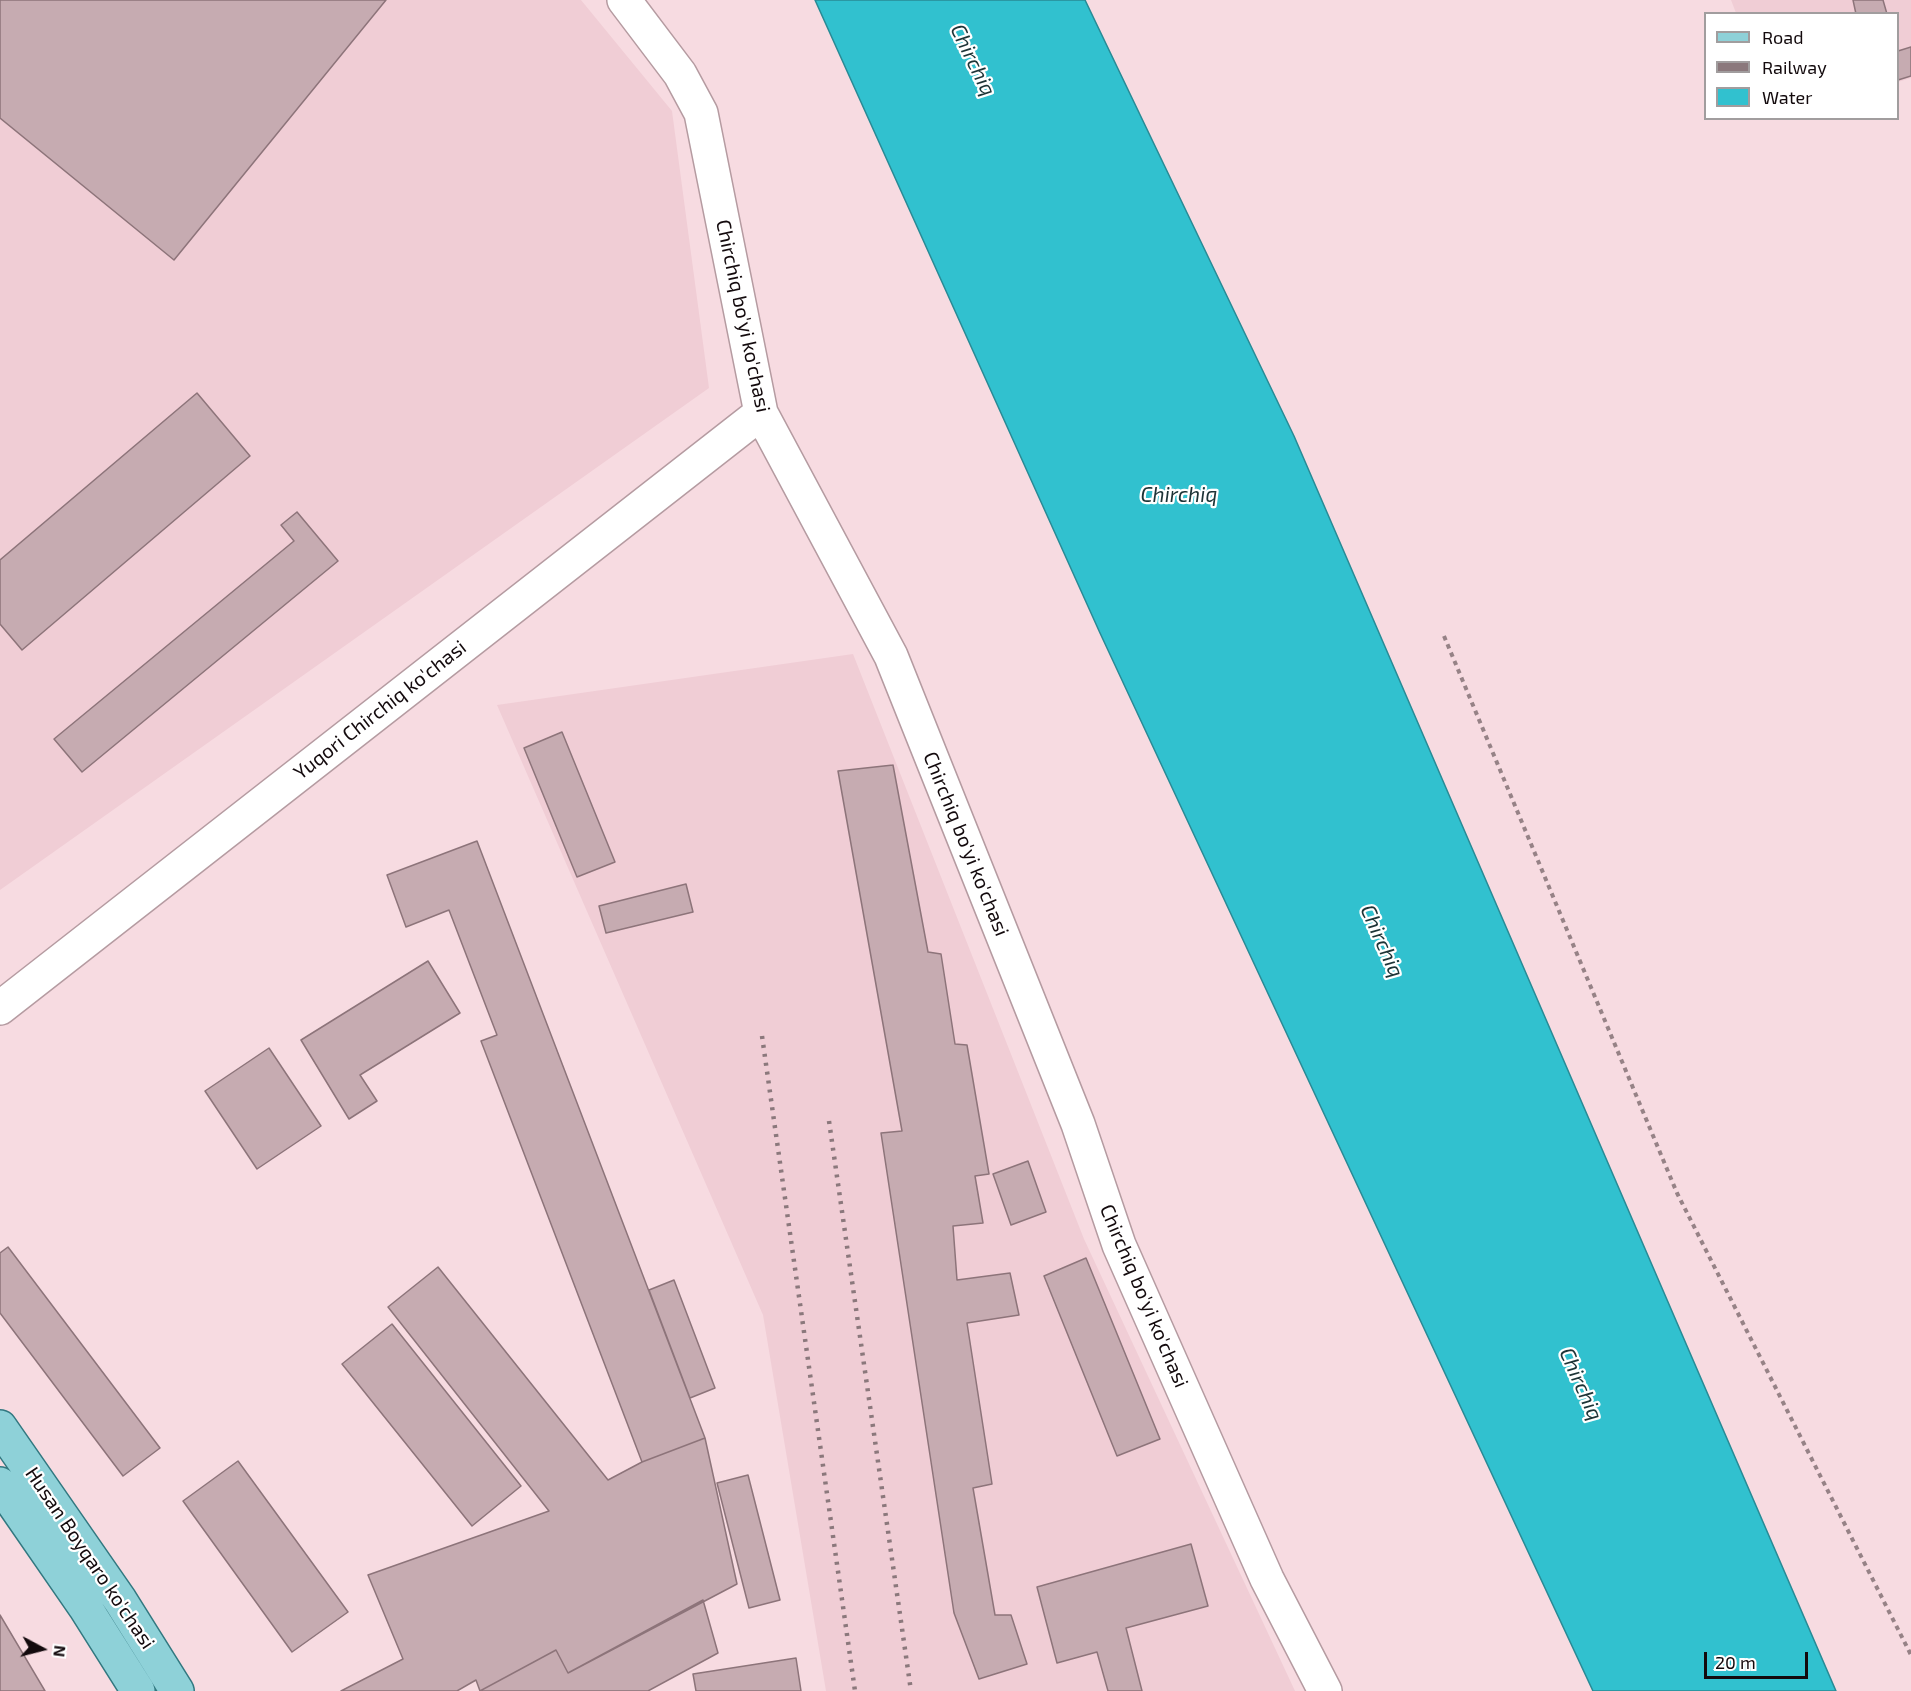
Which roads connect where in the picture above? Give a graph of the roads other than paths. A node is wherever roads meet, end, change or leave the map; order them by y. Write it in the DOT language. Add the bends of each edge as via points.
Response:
graph roads {
  1 [pos="624,0"];
  2 [pos="760,413"];
  3 [pos="0,1008"];
  4 [pos="0,1427"];
  5 [pos="0,1484"];
  6 [pos="138,1691"];
  7 [pos="177,1691"];
  8 [pos="1325,1691"];
  1 -- 2 [label="street, Chirchiq bo'yi ko'chasi" via="680,74 700,113"];
  2 -- 3 [label="street, Yuqori Chirchiq ko'chasi"];
  2 -- 8 [label="street, Chirchiq bo'yi ko'chasi" via="891,656 1078,1124 1119,1245 1267,1579"];
  4 -- 7 [label="main road, Husan Boyqaro ko'chasi" via="120,1600"];
  5 -- 6 [label="main road, Husan Boyqaro ko'chasi"];
}
